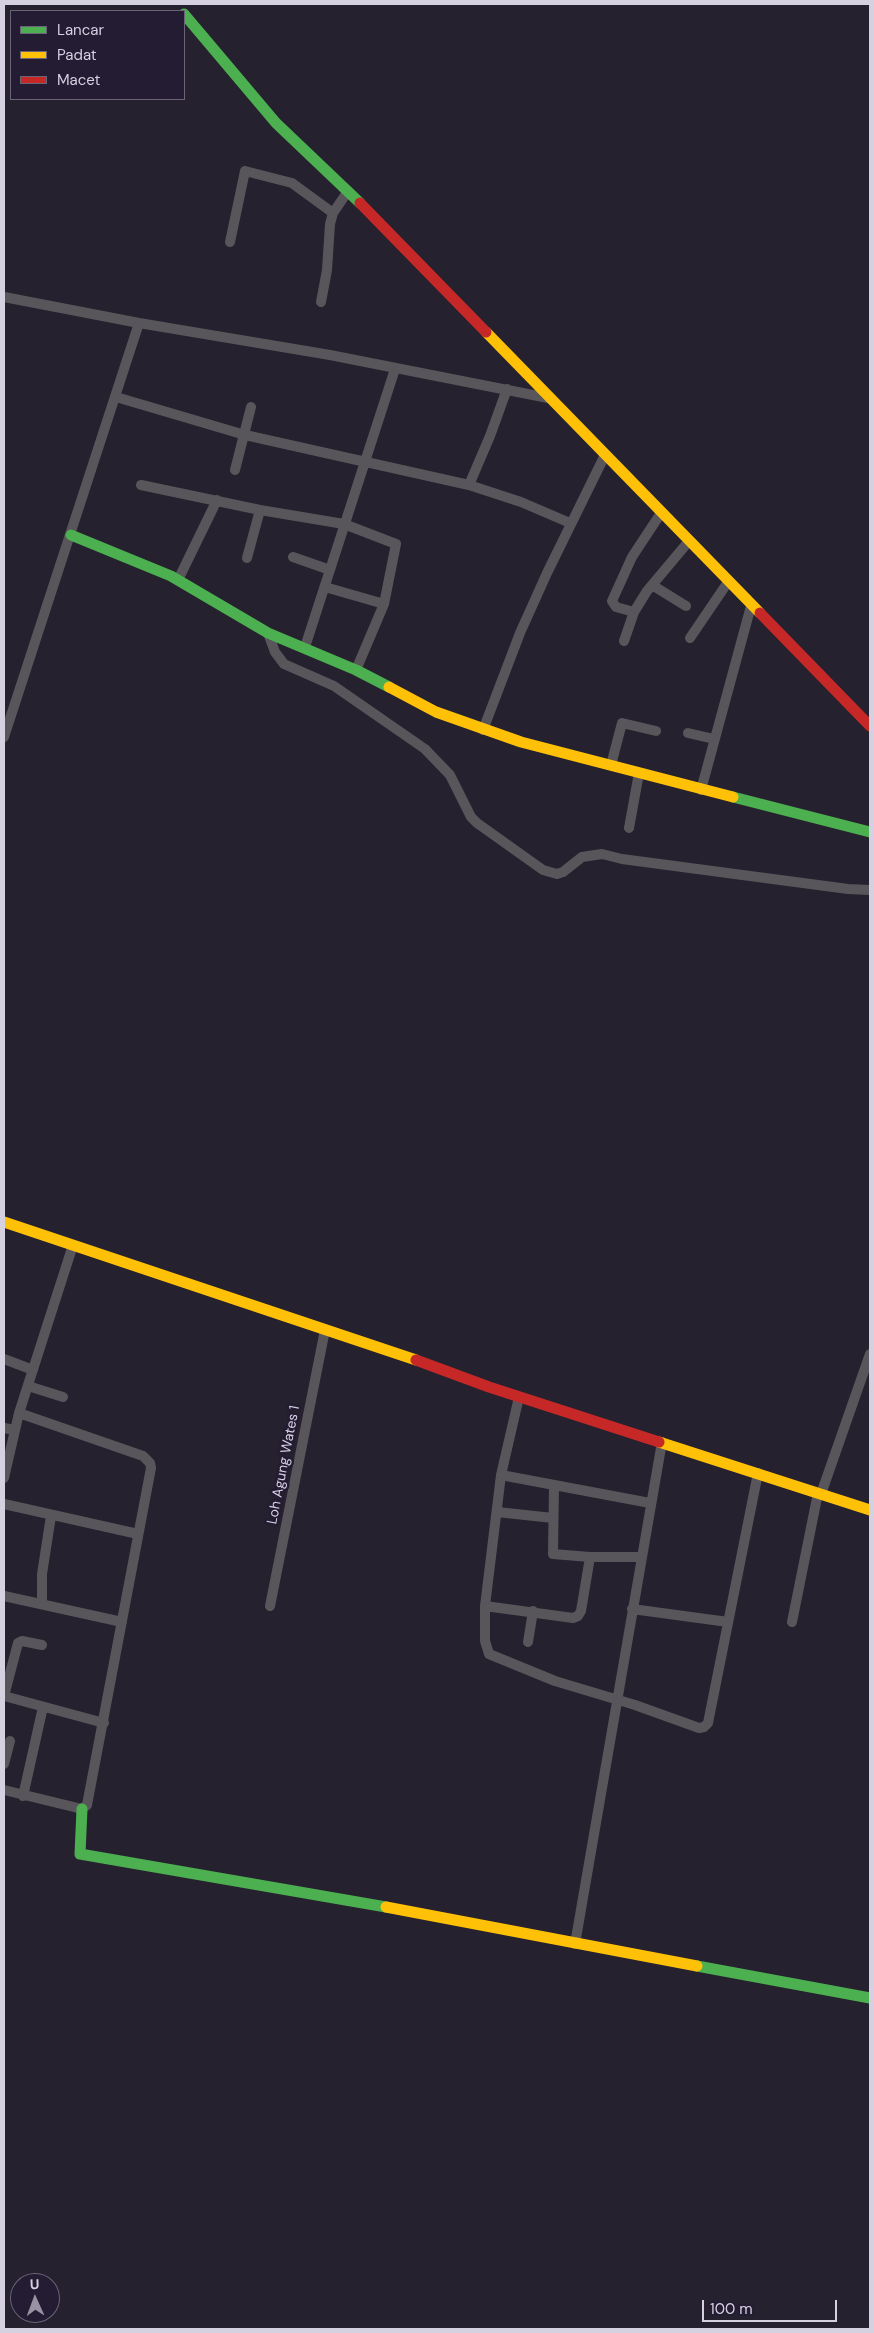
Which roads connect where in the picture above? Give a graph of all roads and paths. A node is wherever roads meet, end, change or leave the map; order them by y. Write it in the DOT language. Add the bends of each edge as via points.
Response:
graph roads {
  1 [pos="185,15"];
  2 [pos="348,191"];
  3 [pos="333,213"];
  4 [pos="230,242"];
  5 [pos="4,297"];
  6 [pos="321,302"];
  7 [pos="139,323"];
  8 [pos="395,369"];
  9 [pos="507,389"];
  10 [pos="116,397"];
  11 [pos="549,398"];
  12 [pos="251,407"];
  13 [pos="245,435"];
  14 [pos="605,455"];
  15 [pos="366,462"];
  16 [pos="235,470"];
  17 [pos="141,485"];
  18 [pos="469,485"];
  19 [pos="216,500"];
  20 [pos="260,510"];
  21 [pos="662,513"];
  22 [pos="570,522"];
  23 [pos="344,524"];
  24 [pos="71,535"];
  25 [pos="689,541"];
  26 [pos="247,558"];
  27 [pos="293,558"];
  28 [pos="330,570"];
  29 [pos="178,580"];
  30 [pos="728,582"];
  31 [pos="652,585"];
  32 [pos="325,587"];
  33 [pos="384,604"];
  34 [pos="686,606"];
  35 [pos="751,606"];
  36 [pos="634,612"];
  37 [pos="268,633"];
  38 [pos="690,638"];
  39 [pos="624,641"];
  40 [pos="305,647"];
  41 [pos="356,670"];
  42 [pos="870,726"];
  43 [pos="483,730"];
  44 [pos="656,731"];
  45 [pos="688,733"];
  46 [pos="4,737"];
  47 [pos="714,740"];
  48 [pos="611,764"];
  49 [pos="639,773"];
  50 [pos="701,790"];
  51 [pos="629,828"];
  52 [pos="870,832"];
  53 [pos="870,890"];
  54 [pos="4,1222"];
  55 [pos="73,1245"];
  56 [pos="325,1330"];
  57 [pos="870,1354"];
  58 [pos="4,1358"];
  59 [pos="33,1370"];
  60 [pos="867,1378"];
  61 [pos="28,1386"];
  62 [pos="63,1397"];
  63 [pos="519,1397"];
  64 [pos="19,1414"];
  65 [pos="4,1428"];
  66 [pos="15,1430"];
  67 [pos="662,1442"];
  68 [pos="6,1458"];
  69 [pos="758,1473"];
  70 [pos="502,1475"];
  71 [pos="4,1478"];
  72 [pos="554,1485"];
  73 [pos="820,1494"];
  74 [pos="4,1504"];
  75 [pos="650,1504"];
  76 [pos="870,1510"];
  77 [pos="497,1512"];
  78 [pos="51,1516"];
  79 [pos="554,1518"];
  80 [pos="138,1534"];
  81 [pos="590,1557"];
  82 [pos="641,1557"];
  83 [pos="4,1596"];
  84 [pos="42,1604"];
  85 [pos="270,1606"];
  86 [pos="486,1606"];
  87 [pos="632,1609"];
  88 [pos="533,1611"];
  89 [pos="122,1622"];
  90 [pos="728,1622"];
  91 [pos="792,1622"];
  92 [pos="528,1642"];
  93 [pos="42,1645"];
  94 [pos="4,1696"];
  95 [pos="616,1699"];
  96 [pos="44,1707"];
  97 [pos="104,1723"];
  98 [pos="10,1741"];
  99 [pos="4,1764"];
  100 [pos="4,1790"];
  101 [pos="23,1796"];
  102 [pos="82,1810"];
  103 [pos="575,1944"];
  104 [pos="870,1998"];
  1 -- 2 [label="main road" via="256,101"];
  2 -- 3 [label="street"];
  2 -- 11 [label="main road"];
  3 -- 4 [label="street" via="292,183 245,171"];
  3 -- 6 [label="street"];
  5 -- 7 [label="street"];
  7 -- 8 [label="street" via="294,348"];
  7 -- 10 [label="street"];
  8 -- 9 [label="street"];
  8 -- 15 [label="street"];
  9 -- 11 [label="street"];
  9 -- 18 [label="street"];
  10 -- 13 [label="street"];
  10 -- 24 [label="street"];
  11 -- 14 [label="main road"];
  12 -- 13 [label="street"];
  13 -- 15 [label="street"];
  13 -- 16 [label="street"];
  14 -- 21 [label="main road"];
  14 -- 22 [label="street"];
  15 -- 18 [label="street"];
  15 -- 23 [label="street"];
  17 -- 19 [label="street"];
  18 -- 22 [label="street"];
  19 -- 20 [label="street"];
  19 -- 29 [label="street"];
  20 -- 23 [label="street"];
  20 -- 26 [label="street"];
  21 -- 25 [label="main road"];
  21 -- 36 [label="street" via="632,557 612,601 616,607"];
  22 -- 43 [label="street" via="520,634"];
  23 -- 28 [label="street"];
  23 -- 33 [label="street" via="396,544"];
  24 -- 29 [label="main road" via="134,558"];
  24 -- 46 [label="street"];
  25 -- 30 [label="main road"];
  25 -- 31 [label="street"];
  27 -- 28 [label="street"];
  28 -- 32 [label="street"];
  29 -- 37 [label="main road"];
  30 -- 35 [label="main road"];
  30 -- 38 [label="street"];
  31 -- 34 [label="street"];
  31 -- 36 [label="street"];
  32 -- 33 [label="street"];
  32 -- 40 [label="street"];
  33 -- 41 [label="street"];
  35 -- 42 [label="main road"];
  35 -- 47 [label="street"];
  36 -- 39 [label="street"];
  37 -- 40 [label="main road"];
  37 -- 53 [label="street" via="284,664 334,686 425,749 450,775 471,817 543,870 557,874 582,858 602,854"];
  40 -- 41 [label="main road"];
  41 -- 43 [label="main road" via="436,712"];
  43 -- 48 [label="main road"];
  44 -- 48 [label="street" via="622,723"];
  45 -- 47 [label="street"];
  47 -- 50 [label="street"];
  48 -- 49 [label="main road"];
  49 -- 50 [label="main road"];
  49 -- 51 [label="street"];
  50 -- 52 [label="main road"];
  54 -- 55 [label="main road"];
  55 -- 56 [label="main road"];
  55 -- 59 [label="street"];
  56 -- 63 [label="main road"];
  56 -- 85 [label="street, Loh Agung Wates 1"];
  57 -- 60 [label="street"];
  58 -- 59 [label="street"];
  59 -- 61 [label="street"];
  60 -- 73 [label="street"];
  61 -- 62 [label="street"];
  61 -- 64 [label="street"];
  63 -- 67 [label="main road"];
  63 -- 70 [label="street"];
  64 -- 66 [label="street"];
  64 -- 80 [label="street" via="147,1459 150,1473"];
  65 -- 66 [label="street"];
  66 -- 68 [label="street"];
  67 -- 69 [label="main road"];
  67 -- 75 [label="street"];
  68 -- 71 [label="street"];
  69 -- 73 [label="main road"];
  69 -- 90 [label="street"];
  70 -- 72 [label="street"];
  70 -- 77 [label="street"];
  72 -- 75 [label="street"];
  72 -- 79 [label="street"];
  73 -- 76 [label="main road"];
  73 -- 91 [label="street"];
  74 -- 78 [label="street"];
  75 -- 82 [label="street"];
  77 -- 79 [label="street"];
  77 -- 86 [label="street"];
  78 -- 80 [label="street"];
  78 -- 84 [label="street" via="42,1574"];
  79 -- 81 [label="street" via="553,1554"];
  80 -- 89 [label="street"];
  81 -- 82 [label="street"];
  81 -- 88 [label="street" via="580,1614 573,1618"];
  82 -- 87 [label="street"];
  83 -- 84 [label="street"];
  84 -- 89 [label="street"];
  86 -- 88 [label="street"];
  86 -- 95 [label="street" via="485,1641 489,1654 555,1681"];
  87 -- 90 [label="street"];
  87 -- 95 [label="street"];
  88 -- 92 [label="street"];
  89 -- 97 [label="street"];
  90 -- 95 [label="street" via="708,1723 704,1727"];
  93 -- 94 [label="street" via="18,1643"];
  94 -- 96 [label="street"];
  95 -- 103 [label="street"];
  96 -- 97 [label="street"];
  96 -- 101 [label="street"];
  97 -- 102 [label="street" via="87,1805"];
  98 -- 99 [label="street"];
  100 -- 101 [label="street"];
  101 -- 102 [label="street"];
  102 -- 103 [label="main road" via="80,1854 368,1903"];
  103 -- 104 [label="main road"];
}
